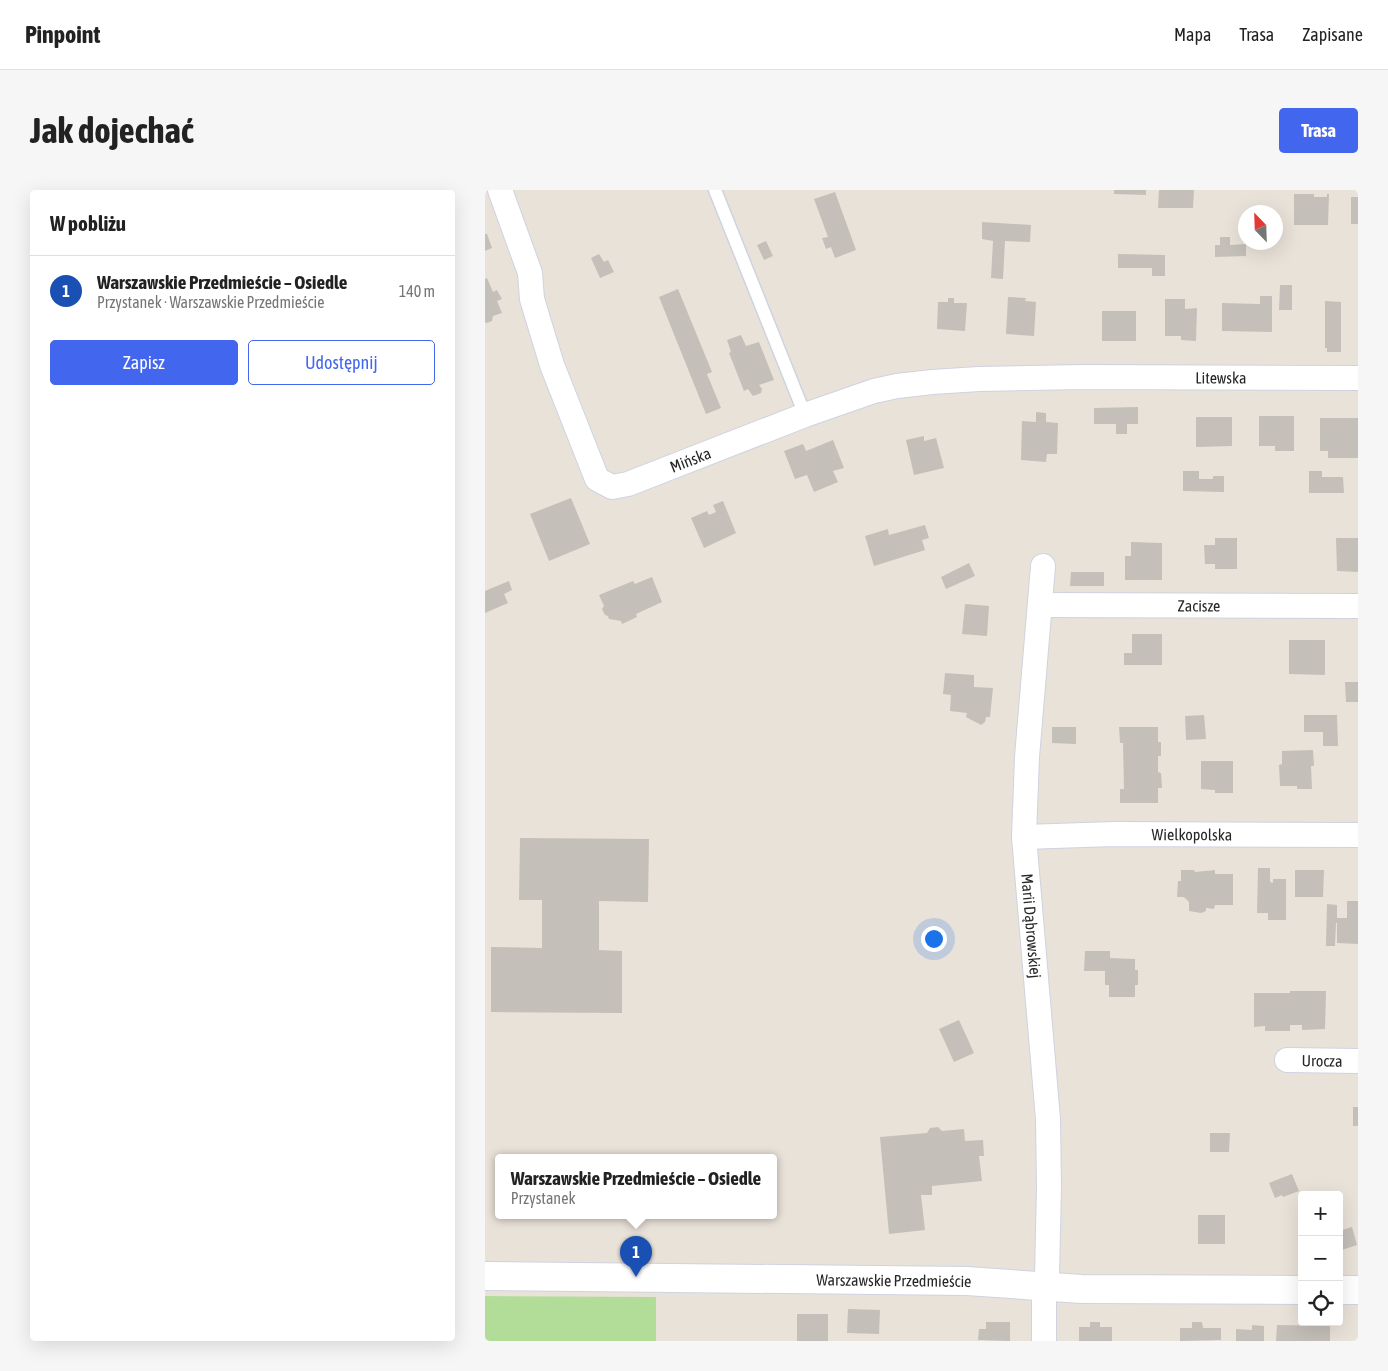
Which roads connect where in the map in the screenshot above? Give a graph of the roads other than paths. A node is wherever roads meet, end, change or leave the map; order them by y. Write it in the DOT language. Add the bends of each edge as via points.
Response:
graph roads {
  1 [pos="500,190"];
  2 [pos="715,190"];
  3 [pos="1083,377"];
  4 [pos="1358,378"];
  5 [pos="805,415"];
  6 [pos="1043,566"];
  7 [pos="1040,605"];
  8 [pos="1358,606"];
  9 [pos="1358,835"];
  10 [pos="1025,837"];
  11 [pos="1287,1060"];
  12 [pos="1358,1060"];
  13 [pos="485,1276"];
  14 [pos="1046,1287"];
  15 [pos="1298,1290"];
  16 [pos="1343,1290"];
  17 [pos="1358,1290"];
  18 [pos="1044,1341"];
  1 -- 5 [label="street, Mińska" via="530,273 532,299 552,365 597,479 612,487 628,484"];
  2 -- 5 [label="lane"];
  3 -- 4 [label="street, Litewska"];
  3 -- 5 [label="street, Mińska" via="969,380 897,386"];
  6 -- 7 [label="street, Marii Dąbrowskiej"];
  7 -- 8 [label="street, Zacisze"];
  7 -- 10 [label="street, Marii Dąbrowskiej" via="1027,757"];
  9 -- 10 [label="street, Wielkopolska"];
  10 -- 14 [label="street, Marii Dąbrowskiej" via="1048,1120"];
  11 -- 12 [label="street, Urocza"];
  13 -- 14 [label="street, Warszawskie Przedmieście" via="967,1281"];
  14 -- 15 [label="street, Warszawskie Przedmieście"];
  14 -- 18 [label="street, Marii Dąbrowskiej"];
  16 -- 17 [label="street"];
}
